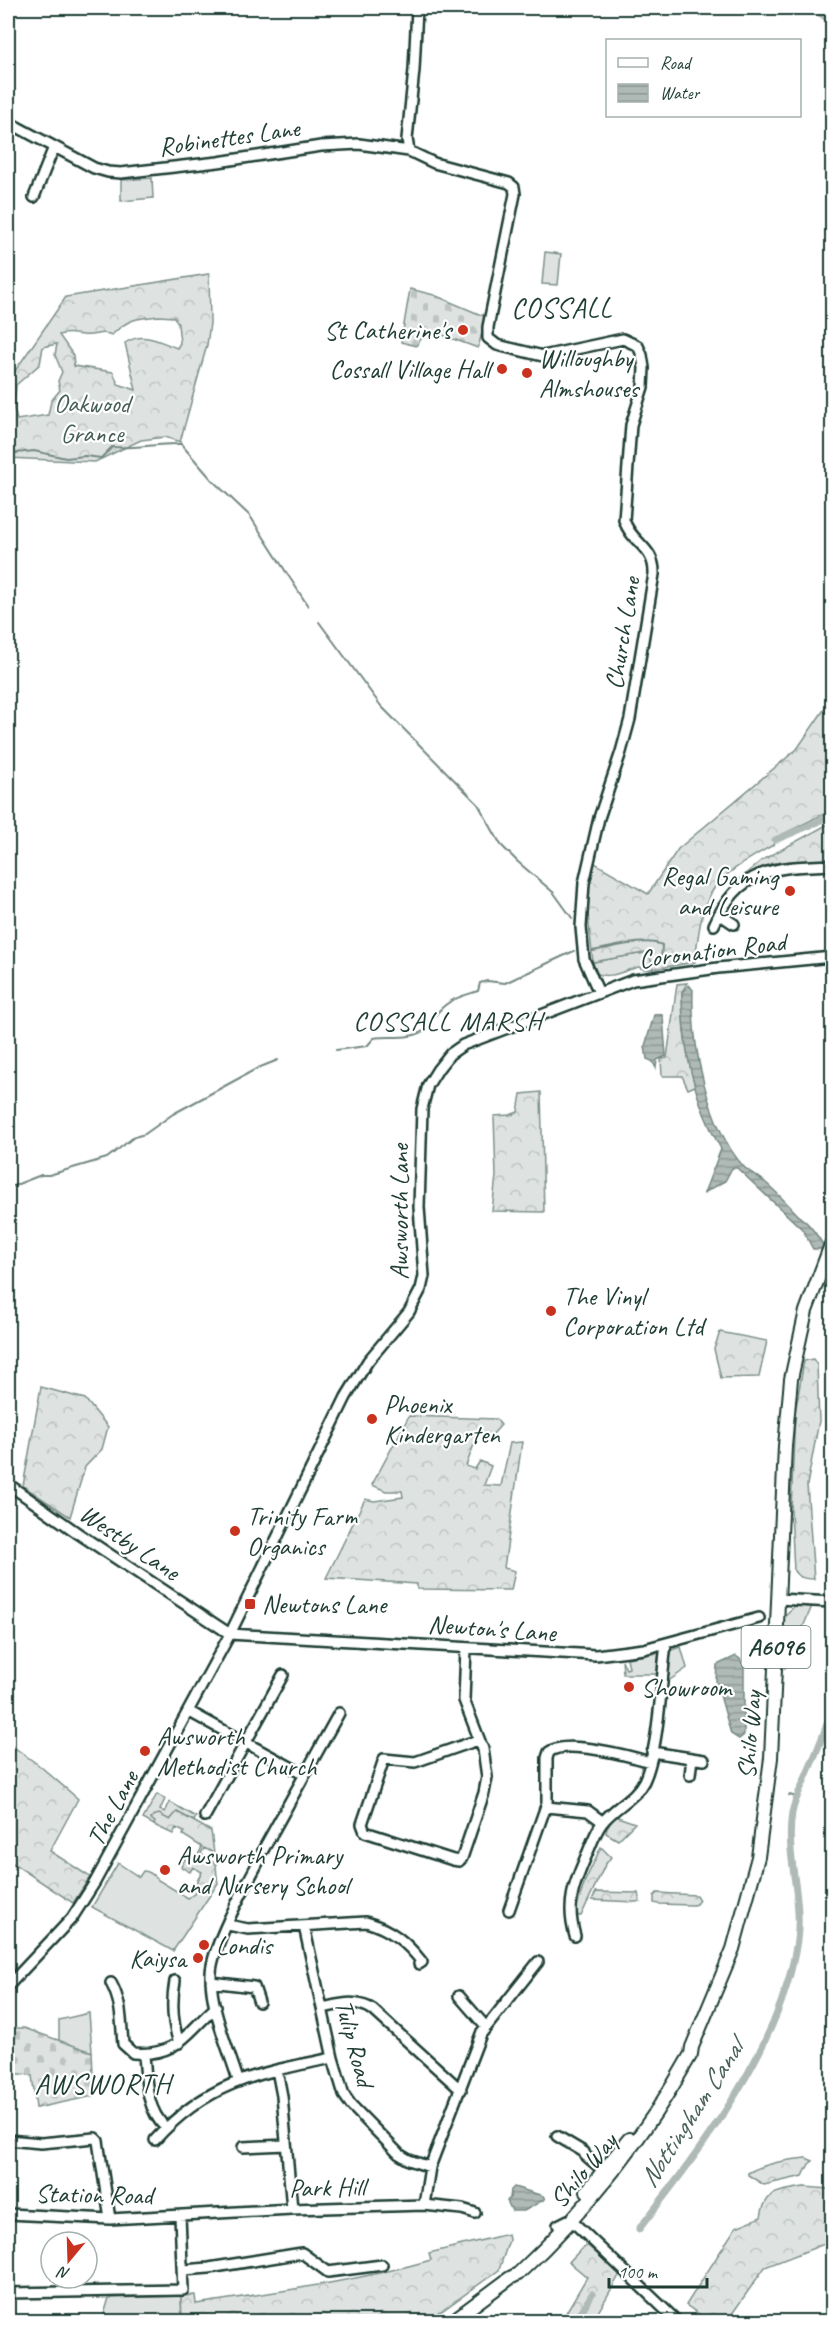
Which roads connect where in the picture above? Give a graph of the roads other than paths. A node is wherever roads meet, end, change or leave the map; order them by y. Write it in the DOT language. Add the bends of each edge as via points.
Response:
graph roads {
  1 [pos="417,8"];
  2 [pos="8,122"];
  3 [pos="54,147"];
  4 [pos="409,152"];
  5 [pos="512,184"];
  6 [pos="34,197"];
  7 [pos="832,865"];
  8 [pos="719,914"];
  9 [pos="734,924"];
  10 [pos="714,925"];
  11 [pos="832,957"];
  12 [pos="599,993"];
  13 [pos="832,1242"];
  14 [pos="8,1484"];
  15 [pos="778,1599"];
  16 [pos="832,1602"];
  17 [pos="746,1610"];
  18 [pos="759,1618"];
  19 [pos="749,1621"];
  20 [pos="230,1634"];
  21 [pos="666,1644"];
  22 [pos="466,1648"];
  23 [pos="283,1675"];
  24 [pos="188,1711"];
  25 [pos="339,1713"];
  26 [pos="478,1740"];
  27 [pos="246,1743"];
  28 [pos="651,1757"];
  29 [pos="692,1758"];
  30 [pos="704,1760"];
  31 [pos="305,1775"];
  32 [pos="690,1775"];
  33 [pos="546,1807"];
  34 [pos="206,1816"];
  35 [pos="603,1822"];
  36 [pos="508,1912"];
  37 [pos="228,1925"];
  38 [pos="304,1926"];
  39 [pos="575,1936"];
  40 [pos="538,1962"];
  41 [pos="419,1964"];
  42 [pos="177,1982"];
  43 [pos="211,1982"];
  44 [pos="111,1983"];
  45 [pos="8,1986"];
  46 [pos="459,1996"];
  47 [pos="258,2002"];
  48 [pos="216,2007"];
  49 [pos="323,2008"];
  50 [pos="486,2027"];
  51 [pos="179,2043"];
  52 [pos="144,2054"];
  53 [pos="333,2058"];
  54 [pos="277,2070"];
  55 [pos="238,2080"];
  56 [pos="461,2090"];
  57 [pos="164,2129"];
  58 [pos="557,2136"];
  59 [pos="171,2139"];
  60 [pos="8,2140"];
  61 [pos="155,2140"];
  62 [pos="286,2145"];
  63 [pos="243,2148"];
  64 [pos="430,2167"];
  65 [pos="609,2171"];
  66 [pos="424,2205"];
  67 [pos="292,2209"];
  68 [pos="475,2213"];
  69 [pos="8,2214"];
  70 [pos="180,2216"];
  71 [pos="110,2218"];
  72 [pos="572,2221"];
  73 [pos="558,2225"];
  74 [pos="382,2265"];
  75 [pos="183,2271"];
  76 [pos="510,2278"];
  77 [pos="11,2283"];
  78 [pos="9,2294"];
  79 [pos="451,2322"];
  80 [pos="678,2322"];
  1 -- 4 [label="street"];
  2 -- 3 [label="street, Robinettes Lane"];
  3 -- 4 [label="street, Robinettes Lane" via="94,168 120,173 339,144 380,145"];
  3 -- 6 [label="street"];
  4 -- 5 [label="street, Robinettes Lane"];
  5 -- 12 [label="street, Church Lane" via="515,194 488,338 497,345 542,356 624,339 638,346 643,361 642,387 631,425 624,520 628,531 651,556 654,574 628,727 599,818 584,883 580,927 584,959"];
  7 -- 8 [label="street" via="784,867 759,873 728,899"];
  8 -- 9 [label="street"];
  8 -- 10 [label="street"];
  11 -- 12 [label="street, Coronation Road" via="650,976"];
  12 -- 20 [label="street, Awsworth Lane" via="463,1045 446,1058 432,1078 425,1095 420,1131 422,1289 409,1312 368,1360 346,1397"];
  13 -- 15 [label="main road, Shilo Way / A6096" via="806,1311 791,1379"];
  14 -- 20 [label="street, Westby Lane"];
  15 -- 16 [label="street"];
  15 -- 65 [label="main road, Shilo Way / A6096" via="771,1758 758,1857 733,1949 692,2047 686,2050"];
  17 -- 19 [label="street"];
  18 -- 19 [label="street, Newton's Lane"];
  19 -- 21 [label="street, Newton's Lane"];
  20 -- 22 [label="street, Newton's Lane"];
  20 -- 24 [label="street, The Lane"];
  21 -- 22 [label="street, Newton's Lane" via="596,1655"];
  21 -- 28 [label="street"];
  22 -- 26 [label="street" via="464,1700"];
  23 -- 27 [label="street"];
  24 -- 27 [label="street"];
  24 -- 45 [label="street, The Lane" via="77,1911"];
  25 -- 31 [label="street"];
  26 -- 26 [label="street" via="485,1758 486,1784 459,1861 364,1832 362,1824 384,1759 415,1762"];
  27 -- 31 [label="street"];
  27 -- 34 [label="street" via="208,1802"];
  28 -- 29 [label="street"];
  28 -- 33 [label="street" via="609,1750 554,1749 546,1758"];
  28 -- 35 [label="street" via="640,1787"];
  29 -- 30 [label="street"];
  29 -- 32 [label="street"];
  31 -- 37 [label="street"];
  33 -- 35 [label="street" via="588,1811"];
  33 -- 36 [label="street"];
  35 -- 39 [label="street" via="571,1896"];
  37 -- 38 [label="street" via="241,1929"];
  37 -- 43 [label="street" via="212,1961"];
  38 -- 41 [label="street" via="374,1924 402,1940 422,1962"];
  38 -- 49 [label="street, Tulip Road"];
  40 -- 50 [label="street"];
  42 -- 51 [label="street" via="172,2004"];
  43 -- 47 [label="street" via="254,1987"];
  43 -- 48 [label="street"];
  44 -- 52 [label="street" via="121,2008 123,2044 133,2053"];
  46 -- 50 [label="street"];
  48 -- 51 [label="street"];
  48 -- 55 [label="street"];
  49 -- 53 [label="street, Tulip Road"];
  49 -- 56 [label="street" via="350,2002 364,2004"];
  50 -- 56 [label="street"];
  51 -- 52 [label="street"];
  52 -- 57 [label="street" via="150,2102"];
  53 -- 54 [label="street"];
  53 -- 64 [label="street, Tulip Road" via="341,2088 351,2105 399,2154"];
  54 -- 55 [label="street"];
  54 -- 62 [label="street"];
  55 -- 57 [label="street" via="193,2104"];
  56 -- 64 [label="street"];
  57 -- 59 [label="street"];
  57 -- 61 [label="street"];
  58 -- 65 [label="street"];
  60 -- 71 [label="street" via="40,2143 95,2138"];
  62 -- 63 [label="street"];
  62 -- 67 [label="street"];
  64 -- 66 [label="street"];
  65 -- 72 [label="main road, Shilo Way / A6096"];
  65 -- 73 [label="main road, Shilo Way / A6096"];
  66 -- 67 [label="street, Park Hill"];
  66 -- 68 [label="street, Park Hill"];
  67 -- 70 [label="street, Park Hill"];
  69 -- 71 [label="street, Station Road"];
  70 -- 71 [label="street, Station Road"];
  70 -- 75 [label="street"];
  72 -- 73 [label="street"];
  72 -- 76 [label="main road, Shilo Way / A6096"];
  72 -- 80 [label="street"];
  73 -- 76 [label="main road, Shilo Way / A6096" via="514,2269"];
  74 -- 75 [label="street" via="371,2261 328,2272 302,2253"];
  75 -- 78 [label="street" via="184,2287 179,2291"];
  76 -- 79 [label="main road, Shilo Way / A6096"];
  77 -- 78 [label="street"];
}
